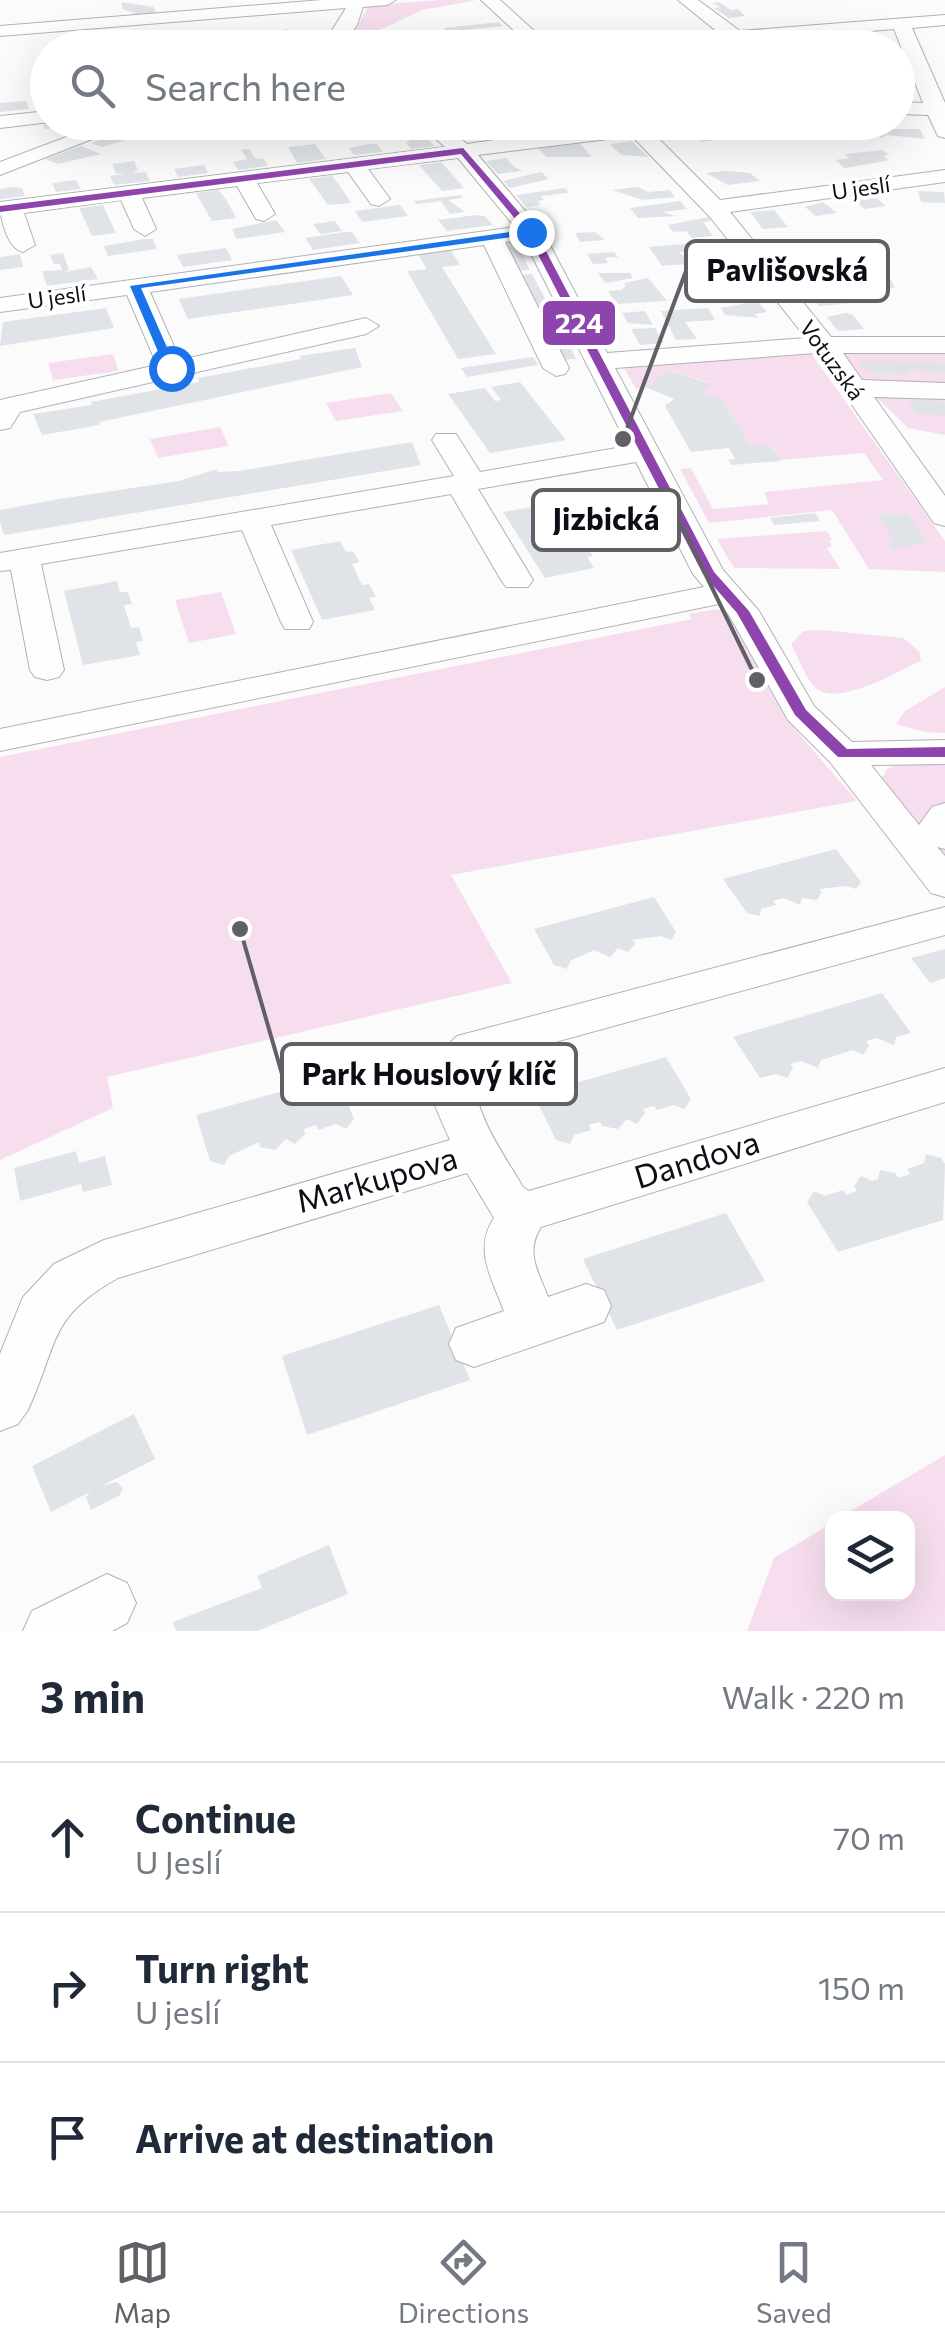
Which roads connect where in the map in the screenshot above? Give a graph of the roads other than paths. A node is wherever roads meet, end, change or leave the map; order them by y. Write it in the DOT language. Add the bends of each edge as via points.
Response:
graph roads {
  1 [pos="387,0"];
  2 [pos="490,0"];
  3 [pos="687,0"];
  4 [pos="350,1"];
  5 [pos="47,20"];
  6 [pos="945,20"];
  7 [pos="900,21"];
  8 [pos="49,30"];
  9 [pos="345,30"];
  10 [pos="524,30"];
  11 [pos="727,30"];
  12 [pos="833,30"];
  13 [pos="904,30"];
  14 [pos="0,31"];
  15 [pos="915,53"];
  16 [pos="915,108"];
  17 [pos="941,109"];
  18 [pos="30,118"];
  19 [pos="0,122"];
  20 [pos="945,132"];
  21 [pos="78,140"];
  22 [pos="449,140"];
  23 [pos="538,140"];
  24 [pos="648,140"];
  25 [pos="463,151"];
  26 [pos="354,165"];
  27 [pos="0,169"];
  28 [pos="945,176"];
  29 [pos="244,179"];
  30 [pos="129,193"];
  31 [pos="379,199"];
  32 [pos="717,207"];
  33 [pos="5,209"];
  34 [pos="264,214"];
  35 [pos="144,230"];
  36 [pos="531,232"];
  37 [pos="491,237"];
  38 [pos="23,245"];
  39 [pos="135,286"];
  40 [pos="0,304"];
  41 [pos="366,326"];
  42 [pos="822,344"];
  43 [pos="945,345"];
  44 [pos="598,361"];
  45 [pos="171,368"];
  46 [pos="556,368"];
  47 [pos="852,388"];
  48 [pos="945,392"];
  49 [pos="0,422"];
  50 [pos="446,440"];
  51 [pos="646,452"];
  52 [pos="466,483"];
  53 [pos="945,517"];
  54 [pos="253,519"];
  55 [pos="12,560"];
  56 [pos="517,580"];
  57 [pos="724,593"];
  58 [pos="297,622"];
  59 [pos="47,670"];
  60 [pos="0,740"];
  61 [pos="945,752"];
  62 [pos="842,754"];
  63 [pos="945,816"];
  64 [pos="945,836"];
  65 [pos="945,883"];
  66 [pos="945,921"];
  67 [pos="945,1085"];
  68 [pos="478,1151"];
  69 [pos="524,1212"];
  70 [pos="586,1306"];
  71 [pos="534,1324"];
  72 [pos="474,1344"];
  73 [pos="0,1407"];
  74 [pos="107,1603"];
  75 [pos="52,1631"];
  1 -- 4 [label="street"];
  2 -- 10 [label="street"];
  3 -- 11 [label="street"];
  4 -- 5 [label="street"];
  4 -- 9 [label="street" via="355,8"];
  5 -- 8 [label="street"];
  5 -- 14 [label="street"];
  6 -- 7 [label="street"];
  7 -- 12 [label="street"];
  7 -- 13 [label="street"];
  15 -- 17 [label="street"];
  16 -- 17 [label="street"];
  17 -- 20 [label="street"];
  18 -- 19 [label="street"];
  21 -- 27 [label="street"];
  22 -- 25 [label="street"];
  23 -- 25 [label="street"];
  24 -- 32 [label="street, Votuzská"];
  25 -- 26 [label="street"];
  25 -- 36 [label="street"];
  26 -- 29 [label="street"];
  26 -- 31 [label="street"];
  28 -- 32 [label="street, U jeslí"];
  29 -- 30 [label="street"];
  29 -- 34 [label="street"];
  30 -- 33 [label="street"];
  30 -- 35 [label="street"];
  32 -- 42 [label="street, Votuzská"];
  33 -- 38 [label="street"];
  36 -- 37 [label="street, U jeslí"];
  36 -- 44 [label="street"];
  37 -- 39 [label="street, U jeslí"];
  37 -- 46 [label="street"];
  39 -- 40 [label="street, U jeslí"];
  39 -- 45 [label="street"];
  41 -- 45 [label="street"];
  42 -- 43 [label="street"];
  42 -- 44 [label="street"];
  42 -- 47 [label="street, Votuzská"];
  44 -- 51 [label="street"];
  45 -- 49 [label="street" via="10,406"];
  47 -- 48 [label="street"];
  47 -- 53 [label="street, Votuzská"];
  50 -- 52 [label="street"];
  51 -- 52 [label="street"];
  51 -- 57 [label="street"];
  52 -- 54 [label="street"];
  52 -- 56 [label="street"];
  54 -- 55 [label="street"];
  54 -- 58 [label="street"];
  55 -- 59 [label="street"];
  57 -- 60 [label="street"];
  57 -- 62 [label="street" via="743,611 800,712"];
  61 -- 62 [label="street"];
  62 -- 65 [label="street"];
  63 -- 64 [label="street" via="938,825"];
  66 -- 68 [label="street, Markupova" via="472,1048 452,1067 451,1090"];
  67 -- 69 [label="street, Dandova"];
  68 -- 69 [label="street" via="506,1201"];
  68 -- 73 [label="street, Markupova" via="104,1261 60,1286 39,1315 20,1378"];
  69 -- 71 [label="street" via="507,1239"];
  70 -- 71 [label="street"];
  71 -- 72 [label="street"];
  74 -- 75 [label="street"];
}
